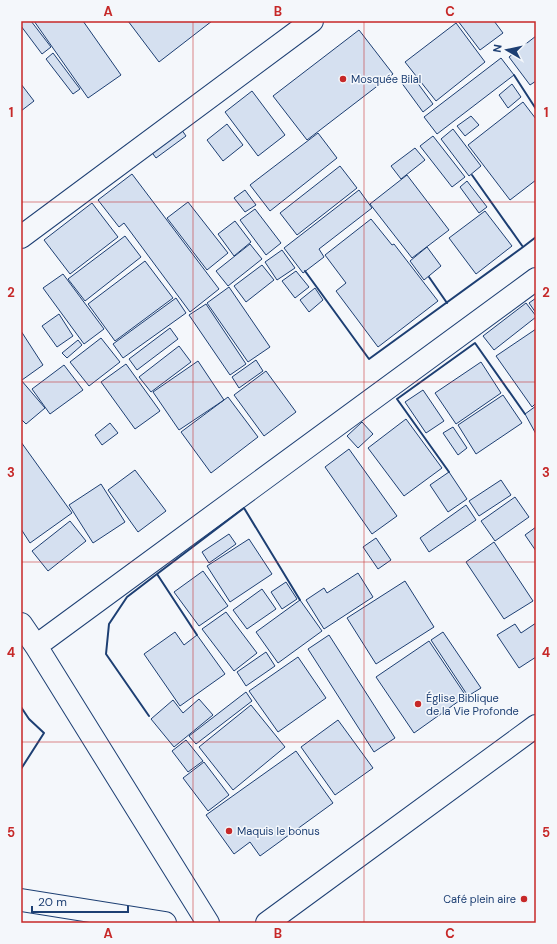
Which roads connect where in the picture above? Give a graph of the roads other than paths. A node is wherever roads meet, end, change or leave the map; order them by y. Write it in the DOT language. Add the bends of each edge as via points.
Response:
graph roads {
  1 [pos="312,21"];
  2 [pos="21,237"];
  3 [pos="536,279"];
  4 [pos="21,624"];
  5 [pos="36,646"];
  6 [pos="536,726"];
  7 [pos="21,900"];
  8 [pos="165,923"];
  9 [pos="208,923"];
  10 [pos="267,923"];
  1 -- 2 [label="street"];
  3 -- 5 [label="street"];
  4 -- 5 [label="street"];
  5 -- 9 [label="street"];
  6 -- 10 [label="street"];
  7 -- 8 [label="street"];
}
